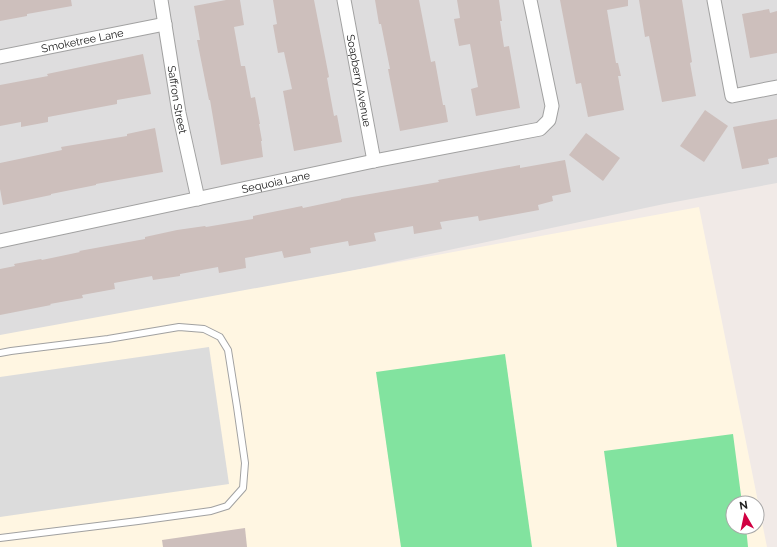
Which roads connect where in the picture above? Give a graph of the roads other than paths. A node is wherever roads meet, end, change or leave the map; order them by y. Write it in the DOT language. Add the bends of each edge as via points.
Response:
graph roads {
  1 [pos="161,0"];
  2 [pos="344,0"];
  3 [pos="530,0"];
  4 [pos="714,0"];
  5 [pos="165,24"];
  6 [pos="0,57"];
  7 [pos="777,87"];
  8 [pos="374,161"];
  9 [pos="198,199"];
  10 [pos="0,240"];
  11 [pos="0,353"];
  12 [pos="0,538"];
  1 -- 5 [label="street, Saffron Street"];
  2 -- 8 [label="street, Soapberry Avenue"];
  3 -- 8 [label="street, Sequoia Lane" via="552,106 549,120 540,130"];
  4 -- 7 [label="street" via="732,96"];
  5 -- 6 [label="street, Smoketree Lane"];
  5 -- 9 [label="street, Saffron Street" via="179,113"];
  8 -- 9 [label="street, Sequoia Lane"];
  9 -- 10 [label="street, Sequoia Lane"];
  11 -- 12 [label="lane" via="179,328 204,329 220,337 228,350 245,463 244,488 228,506 211,511"];
}
